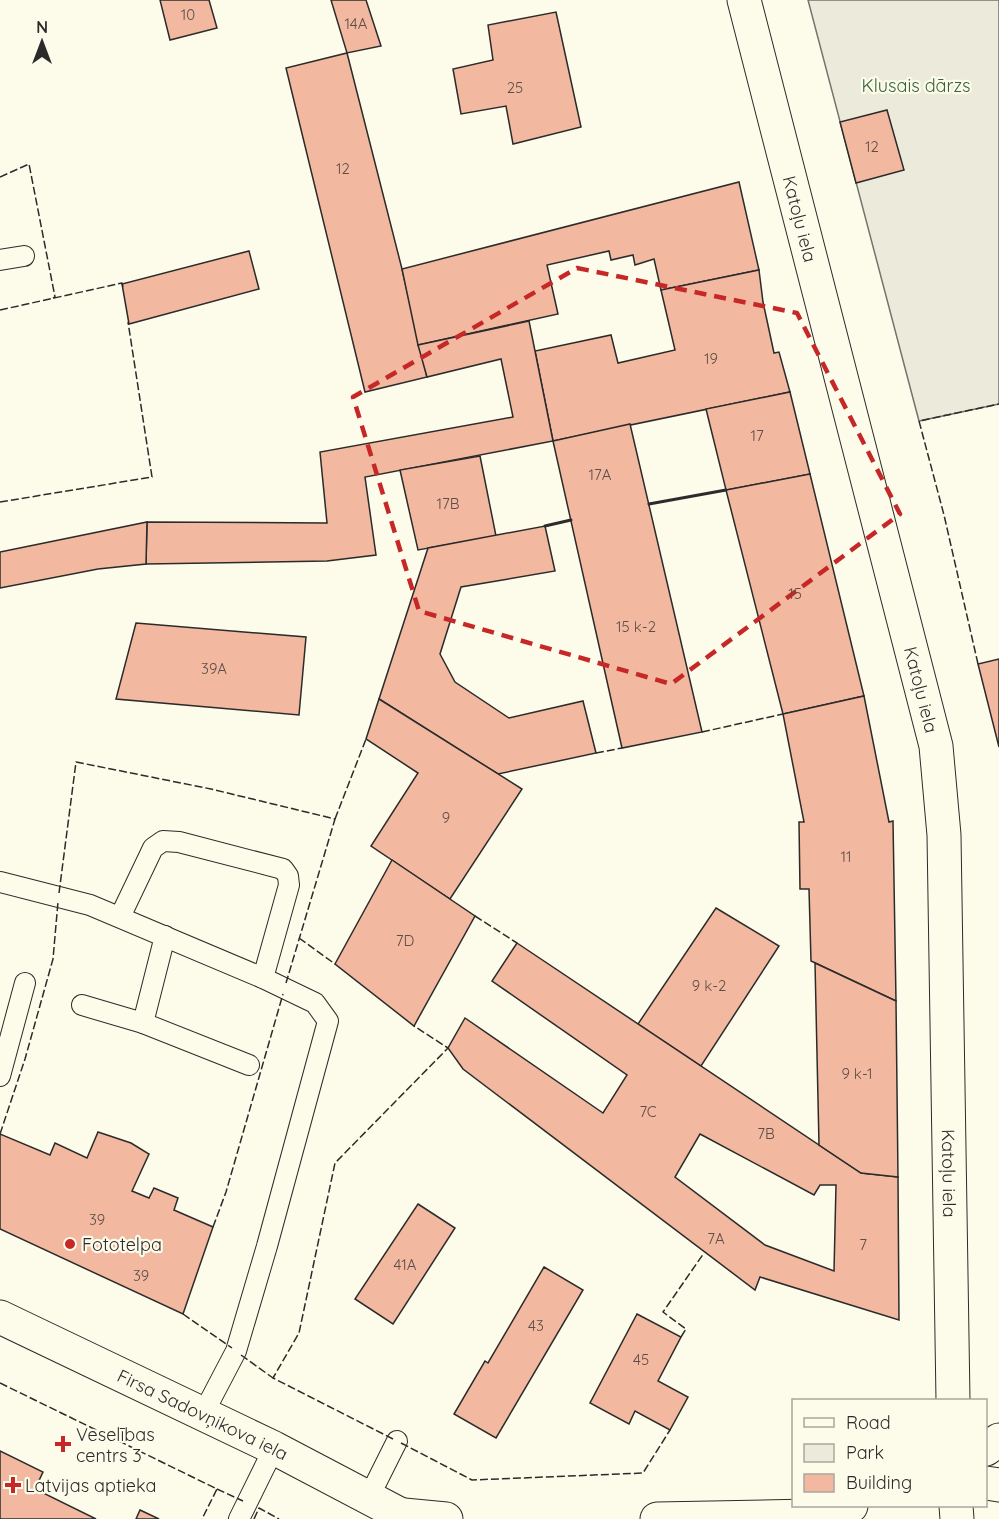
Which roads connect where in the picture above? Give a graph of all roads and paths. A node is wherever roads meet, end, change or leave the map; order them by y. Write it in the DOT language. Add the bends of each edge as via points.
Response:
graph roads {
  1 [pos="744,0"];
  2 [pos="24,256"];
  3 [pos="0,260"];
  4 [pos="0,882"];
  5 [pos="120,917"];
  6 [pos="165,936"];
  7 [pos="263,978"];
  8 [pos="25,983"];
  9 [pos="82,1005"];
  10 [pos="143,1023"];
  11 [pos="249,1065"];
  12 [pos="0,1076"];
  13 [pos="0,1317"];
  14 [pos="953,1399"];
  15 [pos="203,1414"];
  16 [pos="397,1441"];
  17 [pos="274,1448"];
  18 [pos="369,1497"];
  19 [pos="847,1507"];
  20 [pos="406,1517"];
  21 [pos="804,1518"];
  22 [pos="239,1519"];
  23 [pos="446,1519"];
  24 [pos="657,1519"];
  1 -- 14 [label="street, Katoļu iela" via="936,746 944,835"];
  2 -- 3 [label="lane"];
  4 -- 5 [label="lane" via="90,905"];
  5 -- 6 [label="lane"];
  5 -- 7 [label="lane" via="153,848 163,841 283,869 289,885"];
  6 -- 7 [label="lane"];
  6 -- 10 [label="lane"];
  7 -- 15 [label="lane" via="315,1003 328,1021 236,1351"];
  8 -- 12 [label="lane"];
  9 -- 10 [label="lane"];
  10 -- 11 [label="lane"];
  13 -- 15 [label="street, Firsa Sadovņikova iela"];
  15 -- 17 [label="street, Firsa Sadovņikova iela"];
  16 -- 18 [label="lane"];
  17 -- 18 [label="street, Firsa Sadovņikova iela"];
  17 -- 22 [label="lane"];
  18 -- 20 [label="street, Firsa Sadovņikova iela"];
  19 -- 21 [label="street"];
  20 -- 23 [label="street, Firsa Sadovņikova iela"];
  21 -- 24 [label="street"];
}
